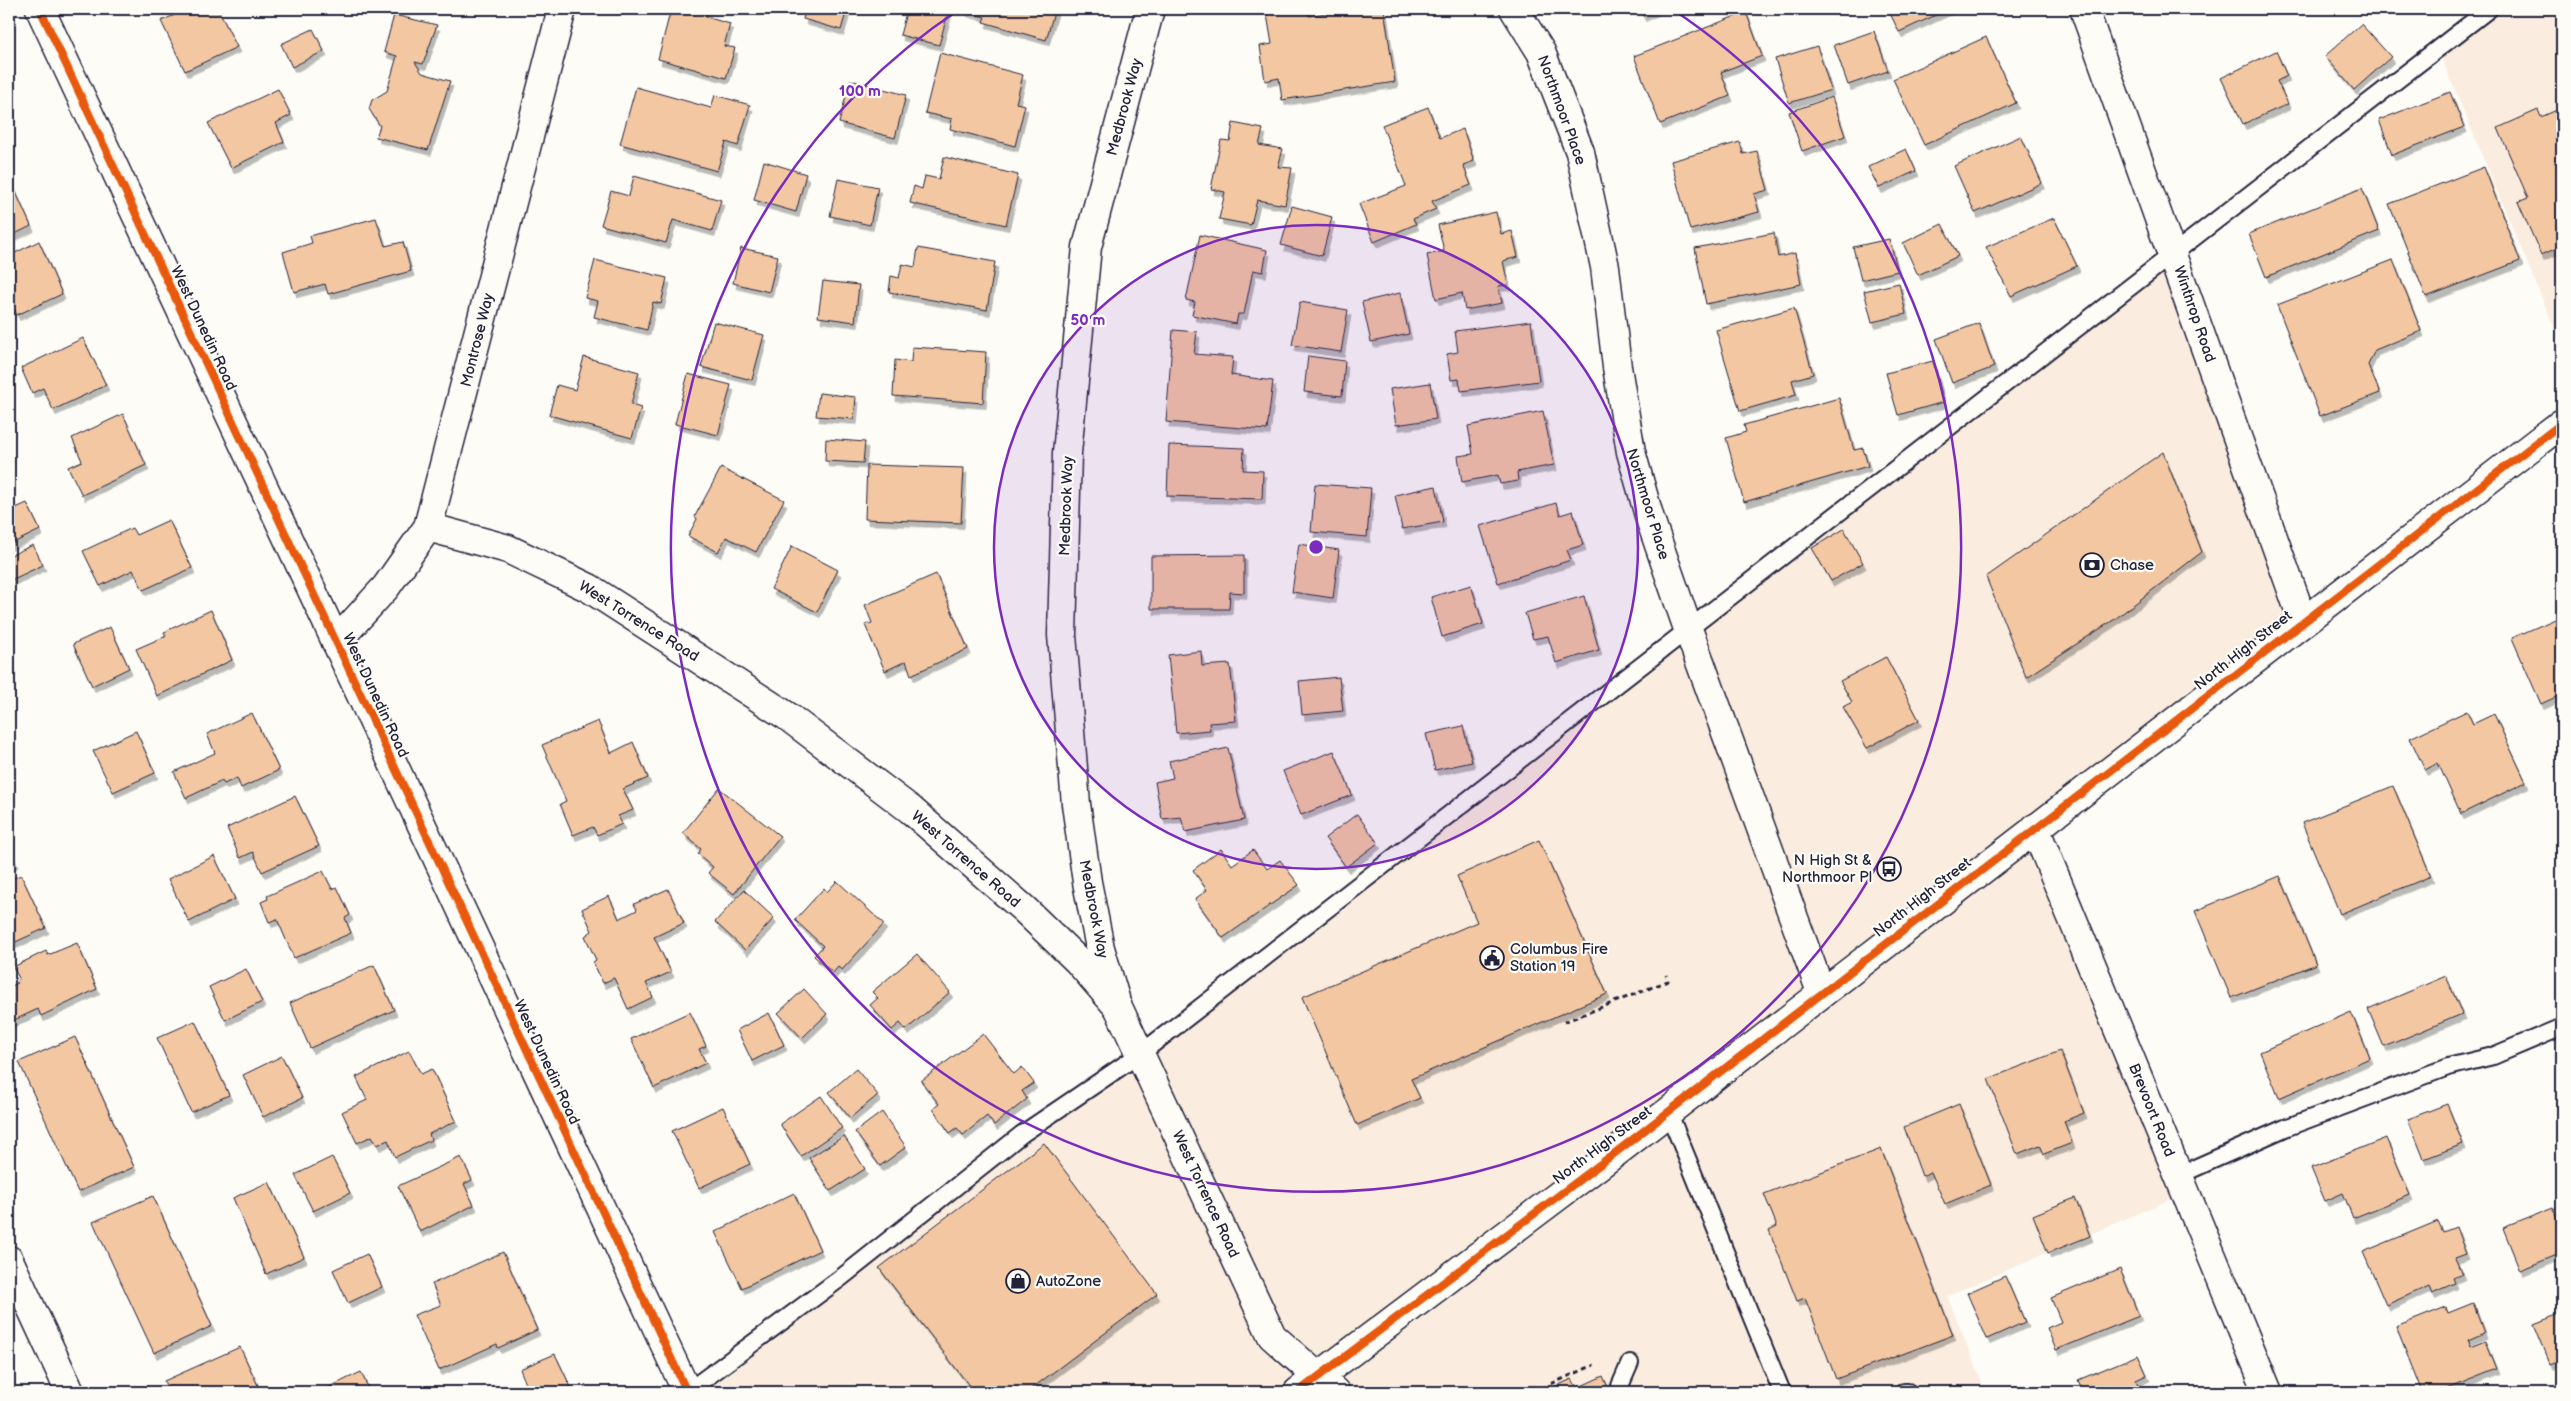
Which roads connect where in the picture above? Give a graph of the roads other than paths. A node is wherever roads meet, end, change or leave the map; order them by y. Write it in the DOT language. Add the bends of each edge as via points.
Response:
graph roads {
  1 [pos="40,9"];
  2 [pos="562,9"];
  3 [pos="1150,9"];
  4 [pos="1514,9"];
  5 [pos="2084,9"];
  6 [pos="2489,9"];
  7 [pos="2173,253"];
  8 [pos="2562,423"];
  9 [pos="428,527"];
  10 [pos="2303,621"];
  11 [pos="1688,629"];
  12 [pos="336,642"];
  13 [pos="2035,828"];
  14 [pos="1821,992"];
  15 [pos="1118,1007"];
  16 [pos="2562,1027"];
  17 [pos="1140,1054"];
  18 [pos="1668,1111"];
  19 [pos="2178,1176"];
  20 [pos="9,1260"];
  21 [pos="1630,1363"];
  22 [pos="1317,1387"];
  23 [pos="70,1392"];
  24 [pos="687,1392"];
  25 [pos="1623,1392"];
  26 [pos="1782,1392"];
  27 [pos="2268,1392"];
  1 -- 12 [label="street, West Dunedin Road"];
  2 -- 9 [label="street, Montrose Way"];
  3 -- 15 [label="street, Medbrook Way" via="1086,247 1067,453 1062,635 1076,804 1100,948"];
  4 -- 11 [label="street, Northmoor Place" via="1541,52 1580,152 1606,267 1631,452"];
  5 -- 7 [label="street, Winthrop Road"];
  6 -- 7 [label="lane"];
  7 -- 10 [label="street, Winthrop Road"];
  7 -- 11 [label="lane"];
  8 -- 10 [label="street, North High Street"];
  9 -- 12 [label="street, Montrose Way" via="386,587"];
  9 -- 15 [label="street, West Torrence Road" via="508,548 589,588 787,716 911,810 1025,910 1078,961"];
  10 -- 13 [label="street, North High Street"];
  11 -- 14 [label="street, Northmoor Place"];
  11 -- 17 [label="lane"];
  12 -- 24 [label="street, West Dunedin Road"];
  13 -- 14 [label="street, North High Street"];
  13 -- 19 [label="street, Brevoort Road"];
  14 -- 18 [label="street, North High Street"];
  15 -- 17 [label="street, West Torrence Road"];
  16 -- 19 [label="lane" via="2493,1056 2448,1067 2285,1128"];
  17 -- 22 [label="street, West Torrence Road" via="1272,1336"];
  17 -- 24 [label="lane" via="1022,1134 842,1277"];
  18 -- 22 [label="street, North High Street"];
  18 -- 26 [label="lane"];
  19 -- 27 [label="street, Brevoort Road"];
  20 -- 23 [label="street"];
  21 -- 25 [label="lane" via="1620,1386"];
}
